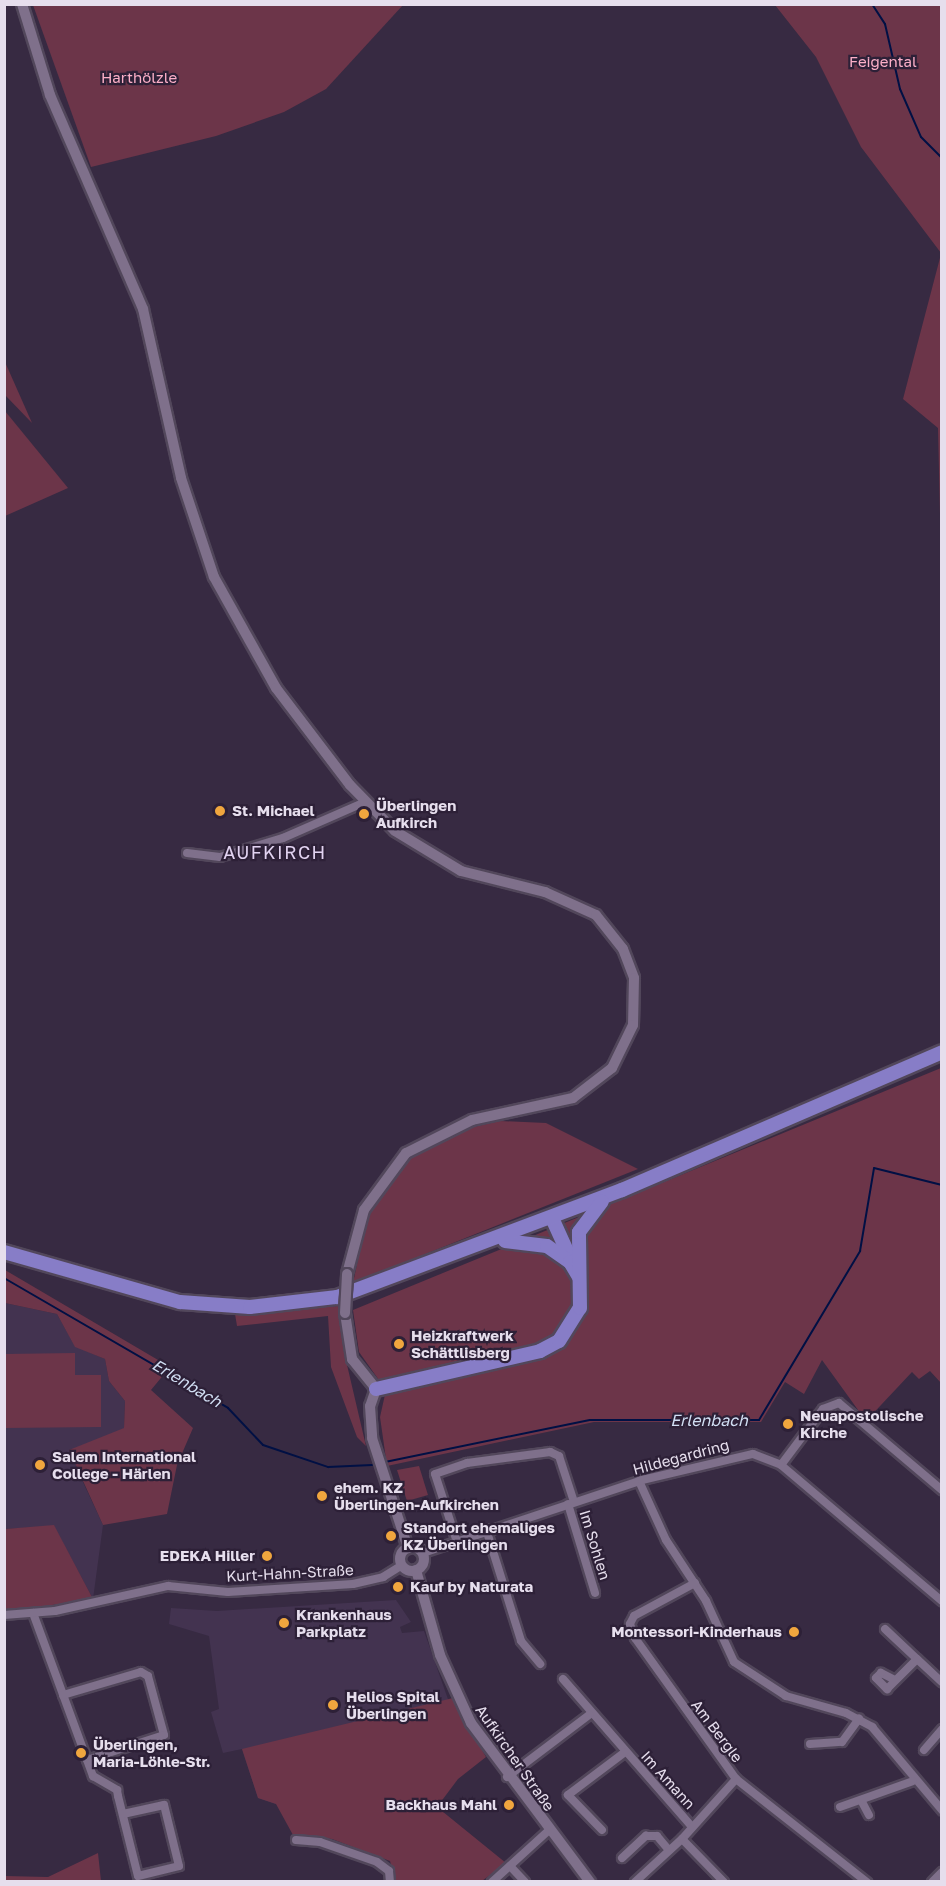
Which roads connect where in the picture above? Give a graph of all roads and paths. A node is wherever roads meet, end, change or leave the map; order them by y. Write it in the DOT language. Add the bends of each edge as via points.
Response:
graph roads {
  1 [pos="22,4"];
  2 [pos="365,802"];
  3 [pos="187,853"];
  4 [pos="942,1052"];
  5 [pos="622,1190"];
  6 [pos="555,1216"];
  7 [pos="485,1244"];
  8 [pos="4,1251"];
  9 [pos="577,1268"];
  10 [pos="376,1389"];
  11 [pos="781,1465"];
  12 [pos="639,1481"];
  13 [pos="942,1491"];
  14 [pos="571,1503"];
  15 [pos="486,1529"];
  16 [pos="456,1539"];
  17 [pos="408,1548"];
  18 [pos="423,1553"];
  19 [pos="402,1565"];
  20 [pos="416,1570"];
  21 [pos="695,1583"];
  22 [pos="595,1593"];
  23 [pos="942,1601"];
  24 [pos="33,1613"];
  25 [pos="4,1615"];
  26 [pos="885,1629"];
  27 [pos="917,1659"];
  28 [pos="540,1664"];
  29 [pos="563,1679"];
  30 [pos="896,1680"];
  31 [pos="942,1682"];
  32 [pos="63,1695"];
  33 [pos="589,1715"];
  34 [pos="859,1719"];
  35 [pos="942,1729"];
  36 [pos="810,1744"];
  37 [pos="924,1750"];
  38 [pos="625,1752"];
  39 [pos="87,1760"];
  40 [pos="507,1778"];
  41 [pos="736,1779"];
  42 [pos="913,1781"];
  43 [pos="861,1800"];
  44 [pos="840,1807"];
  45 [pos="942,1810"];
  46 [pos="123,1814"];
  47 [pos="869,1815"];
  48 [pos="692,1827"];
  49 [pos="602,1830"];
  50 [pos="548,1831"];
  51 [pos="682,1839"];
  52 [pos="296,1840"];
  53 [pos="668,1848"];
  54 [pos="622,1858"];
  55 [pos="510,1866"];
  56 [pos="942,1872"];
  57 [pos="720,1880"];
  58 [pos="390,1881"];
  59 [pos="492,1881"];
  60 [pos="525,1881"];
  61 [pos="590,1881"];
  62 [pos="635,1881"];
  63 [pos="867,1881"];
  64 [pos="932,1881"];
  1 -- 2 [label="street" via="54,104 137,291 181,478 214,577 276,688"];
  2 -- 3 [label="street" via="283,838 220,856"];
  2 -- 10 [label="street, bridge" via="434,859 572,901 596,915 623,949 636,1003 626,1047 595,1085 548,1106 453,1127 406,1153 364,1210 346,1274 345,1313 352,1359"];
  4 -- 5 [label="main road"];
  5 -- 6 [label="main road"];
  5 -- 9 [label="main road" via="586,1217 579,1232"];
  6 -- 7 [label="main road"];
  6 -- 9 [label="main road"];
  7 -- 8 [label="main road" via="358,1292 250,1307 147,1296"];
  7 -- 9 [label="main road" via="538,1242"];
  9 -- 10 [label="main road" via="581,1284 574,1323 547,1348"];
  10 -- 17 [label="street" via="370,1407 372,1438"];
  11 -- 12 [label="street, Hildegardring" via="763,1456 739,1455"];
  11 -- 13 [label="street" via="823,1409 839,1403"];
  11 -- 23 [label="street, Hildegardring"];
  12 -- 14 [label="street, Hildegardring"];
  12 -- 21 [label="street" via="666,1540"];
  14 -- 15 [label="street, Hildegardring"];
  14 -- 16 [label="street, Im Sohlen" via="559,1456 550,1452 467,1463 435,1474"];
  14 -- 22 [label="street, Im Sohlen"];
  15 -- 16 [label="street, Hildegardring"];
  15 -- 28 [label="street" via="521,1641"];
  16 -- 18 [label="street, Hildegardring"];
  17 -- 18 [label="street"];
  17 -- 19 [label="street"];
  18 -- 20 [label="street"];
  19 -- 20 [label="street"];
  19 -- 24 [label="street, Kurt-Hahn-Straße" via="383,1577 353,1584 228,1592 168,1586"];
  20 -- 40 [label="street, Aufkircher Straße" via="461,1704"];
  21 -- 34 [label="street" via="725,1648 742,1670 786,1696"];
  21 -- 41 [label="street, Am Bergle" via="634,1616 630,1628"];
  24 -- 25 [label="street, Kurt-Hahn-Straße"];
  24 -- 32 [label="street"];
  26 -- 27 [label="street"];
  27 -- 30 [label="street"];
  27 -- 31 [label="street"];
  29 -- 33 [label="street, Im Amann"];
  32 -- 39 [label="street"];
  32 -- 39 [label="street" via="141,1672 148,1676 165,1735"];
  33 -- 38 [label="street, Im Amann"];
  33 -- 40 [label="street"];
  34 -- 36 [label="street" via="842,1742"];
  34 -- 42 [label="street" via="882,1737"];
  35 -- 37 [label="street"];
  38 -- 48 [label="street, Im Amann"];
  38 -- 49 [label="street, Im Amann" via="568,1795"];
  39 -- 46 [label="street" via="93,1776 117,1790"];
  40 -- 50 [label="street, Aufkircher Straße"];
  41 -- 48 [label="street"];
  41 -- 63 [label="street, Am Bergle"];
  42 -- 43 [label="street"];
  42 -- 45 [label="street"];
  43 -- 44 [label="street"];
  43 -- 47 [label="street"];
  46 -- 46 [label="street" via="138,1876 179,1866 164,1805"];
  48 -- 51 [label="street"];
  50 -- 55 [label="street"];
  50 -- 61 [label="street, Aufkircher Straße"];
  51 -- 53 [label="street"];
  51 -- 57 [label="street"];
  52 -- 58 [label="street" via="320,1842 377,1862 388,1871"];
  53 -- 54 [label="street" via="657,1836 646,1836"];
  53 -- 62 [label="street"];
  55 -- 59 [label="street"];
  55 -- 60 [label="street"];
  56 -- 64 [label="street"];
}
